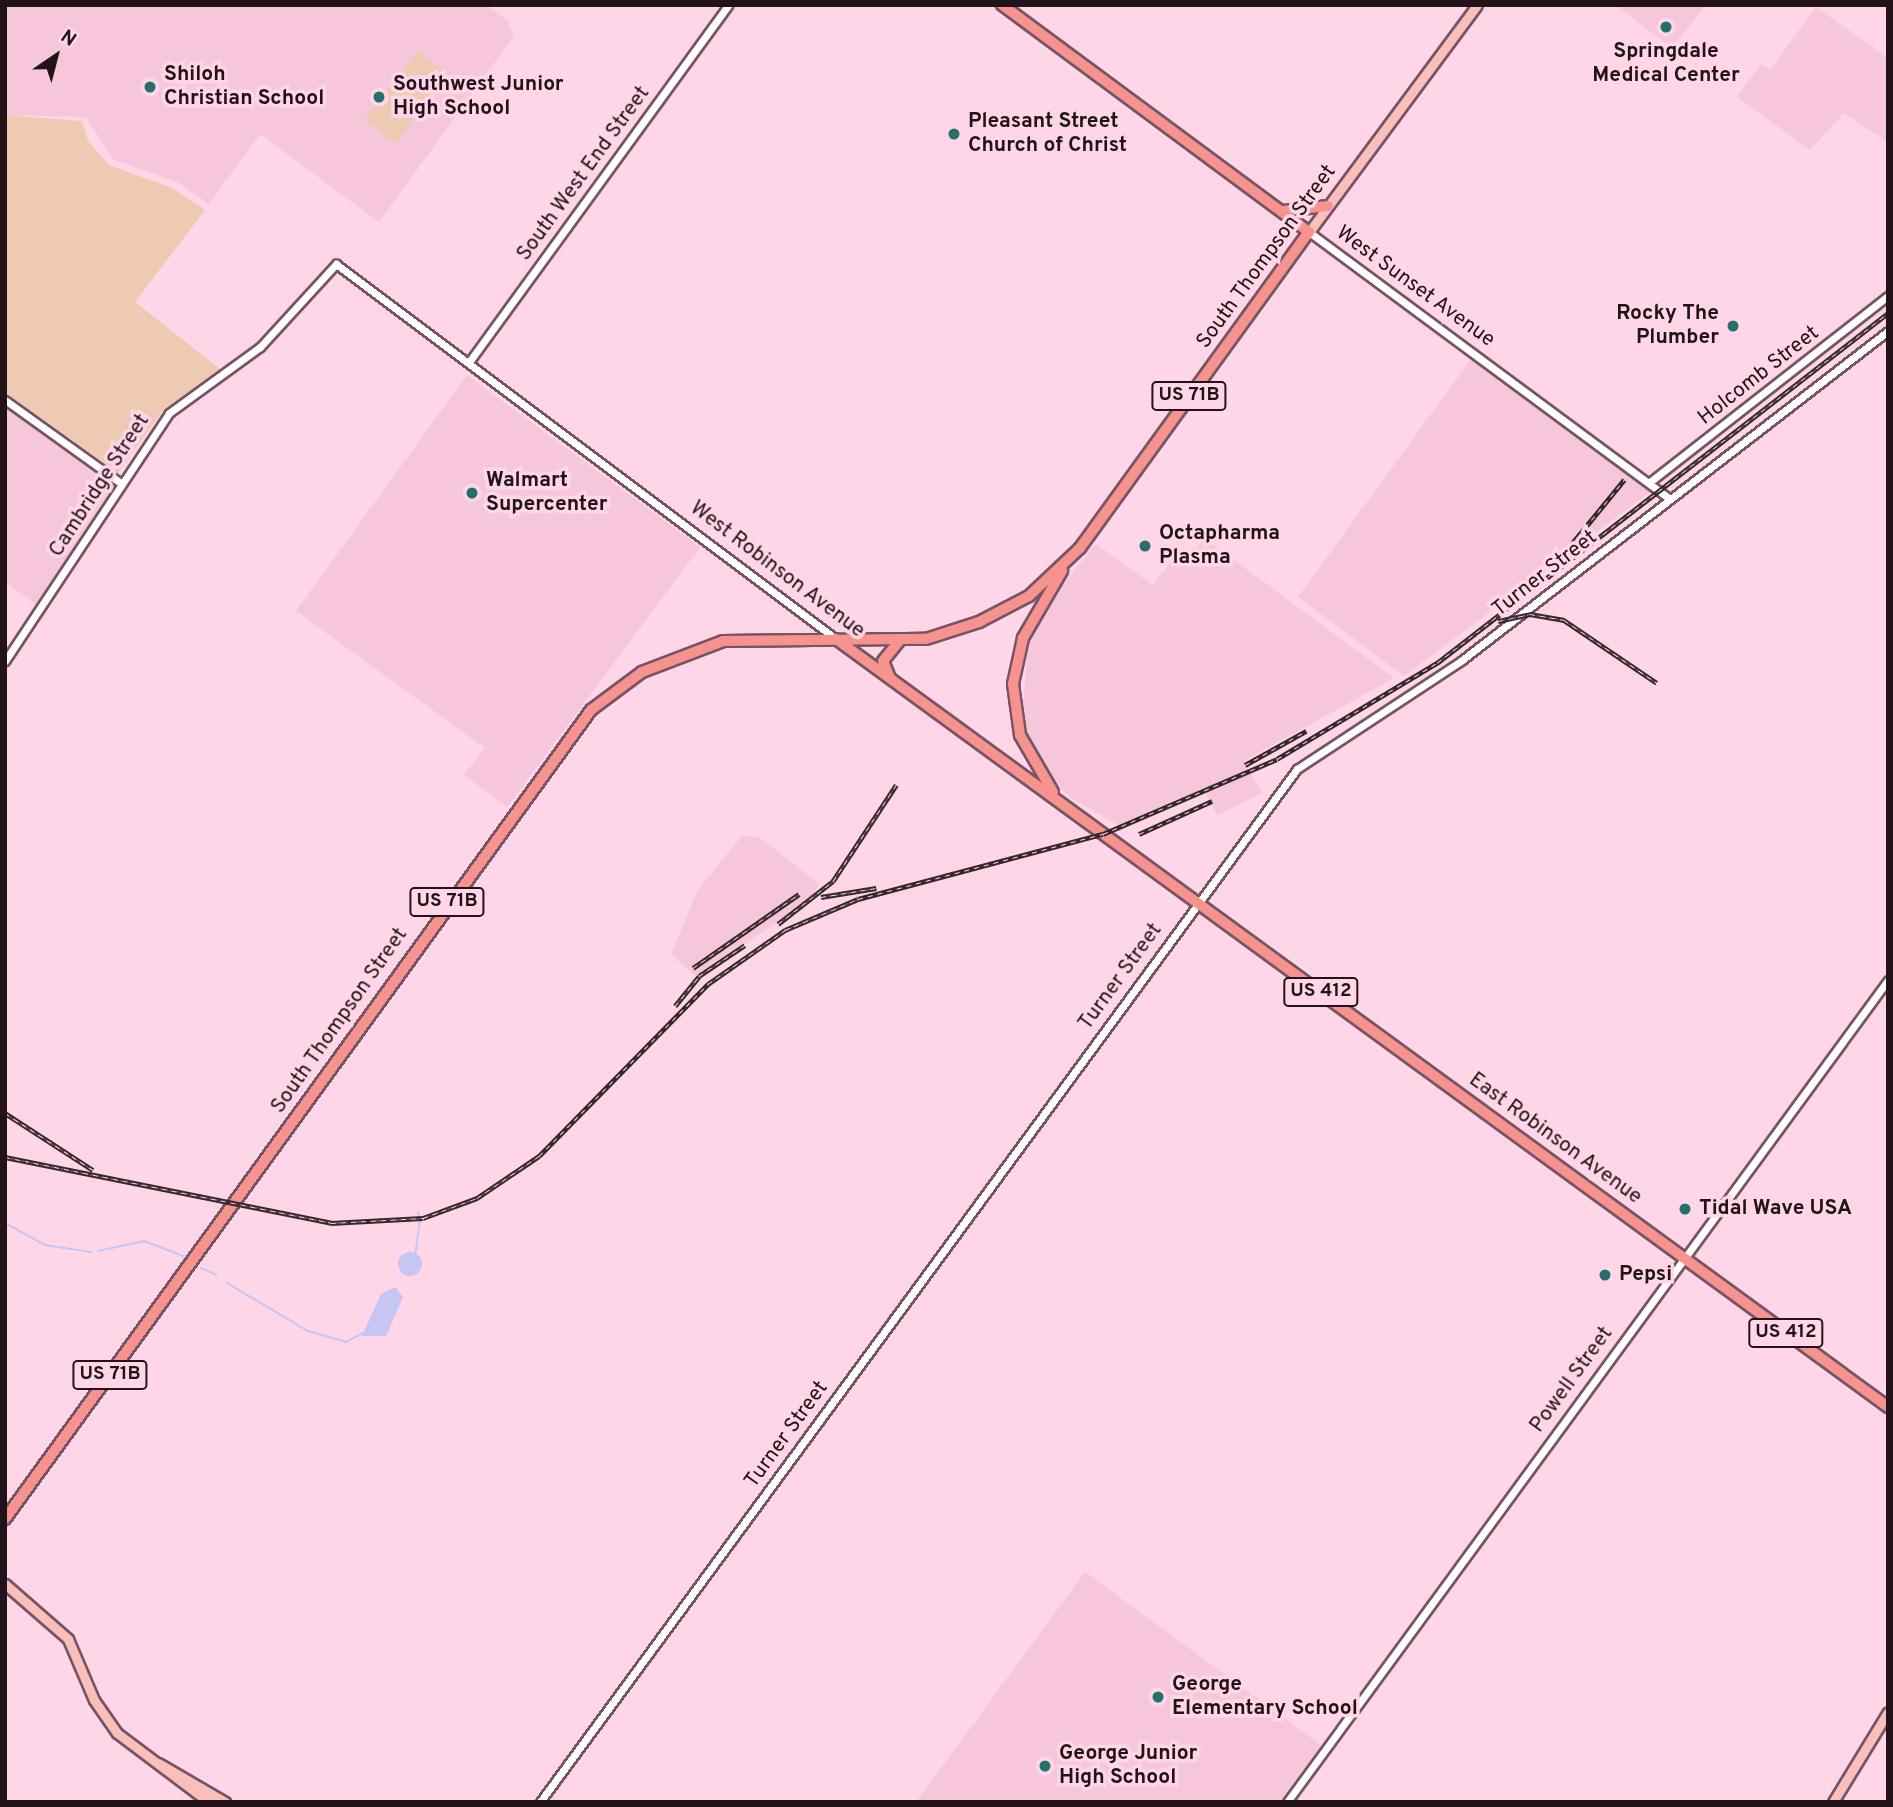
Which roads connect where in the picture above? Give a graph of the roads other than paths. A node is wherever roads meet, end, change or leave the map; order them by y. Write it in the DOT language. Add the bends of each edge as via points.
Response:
graph roads {
  1 [pos="728,5"];
  2 [pos="1002,5"];
  3 [pos="1477,5"];
  4 [pos="1328,206"];
  5 [pos="1279,210"];
  6 [pos="1309,233"];
  7 [pos="336,264"];
  8 [pos="1888,296"];
  9 [pos="1888,331"];
  10 [pos="469,362"];
  11 [pos="5,400"];
  12 [pos="1651,481"];
  13 [pos="119,482"];
  14 [pos="1670,499"];
  15 [pos="1070,559"];
  16 [pos="1029,596"];
  17 [pos="1035,613"];
  18 [pos="836,639"];
  19 [pos="899,641"];
  20 [pos="5,661"];
  21 [pos="894,683"];
  22 [pos="1027,754"];
  23 [pos="1015,770"];
  24 [pos="1066,807"];
  25 [pos="1198,902"];
  26 [pos="1888,980"];
  27 [pos="1685,1258"];
  28 [pos="1888,1407"];
  29 [pos="5,1519"];
  30 [pos="5,1584"];
  31 [pos="1888,1712"];
  32 [pos="158,1763"];
  33 [pos="209,1802"];
  34 [pos="225,1802"];
  35 [pos="540,1802"];
  36 [pos="1287,1802"];
  37 [pos="1833,1802"];
  1 -- 10 [label="street, South West End Street"];
  2 -- 5 [label="highway, West Sunset Avenue"];
  3 -- 4 [label="main road, South Thompson Street / US 71B"];
  4 -- 5 [label="highway"];
  4 -- 6 [label="main road, South Thompson Street / US 71B"];
  5 -- 6 [label="highway, West Sunset Avenue"];
  6 -- 12 [label="street, West Sunset Avenue"];
  6 -- 15 [label="highway, South Thompson Street / US 71B"];
  7 -- 10 [label="street, West Robinson Avenue"];
  7 -- 13 [label="street, Cambridge Street" via="260,347 175,407"];
  8 -- 12 [label="street, Holcomb Street"];
  9 -- 14 [label="street, Turner Street"];
  10 -- 18 [label="street, West Robinson Avenue"];
  11 -- 13 [label="street"];
  12 -- 14 [label="street, West Sunset Avenue"];
  13 -- 20 [label="street, Cambridge Street"];
  14 -- 25 [label="street, Turner Street" via="1429,684 1305,761"];
  15 -- 16 [label="highway, South Thompson Street / US 71B"];
  15 -- 17 [label="highway, US 412"];
  16 -- 17 [label="highway"];
  16 -- 19 [label="highway, South Thompson Street / US 71B" via="979,622"];
  17 -- 22 [label="highway, US 412" via="1013,684"];
  18 -- 19 [label="highway, South Thompson Street / US 71B"];
  18 -- 21 [label="highway, West Robinson Avenue"];
  18 -- 29 [label="highway, South Thompson Street / US 71B" via="758,636 693,649 624,684 569,733"];
  19 -- 21 [label="highway" via="883,661"];
  21 -- 23 [label="highway, West Robinson Avenue"];
  22 -- 23 [label="highway"];
  22 -- 24 [label="highway, US 412"];
  23 -- 24 [label="highway, West Robinson Avenue / US 412"];
  24 -- 25 [label="highway, West Robinson Avenue / US 412"];
  25 -- 27 [label="highway, East Robinson Avenue / US 412"];
  25 -- 35 [label="street, Turner Street"];
  26 -- 27 [label="street, Powell Street"];
  27 -- 28 [label="highway, East Robinson Avenue / US 412"];
  27 -- 36 [label="street, Powell Street"];
  30 -- 32 [label="main road" via="55,1623 104,1718"];
  31 -- 37 [label="main road"];
  32 -- 33 [label="main road"];
  32 -- 34 [label="main road"];
}
